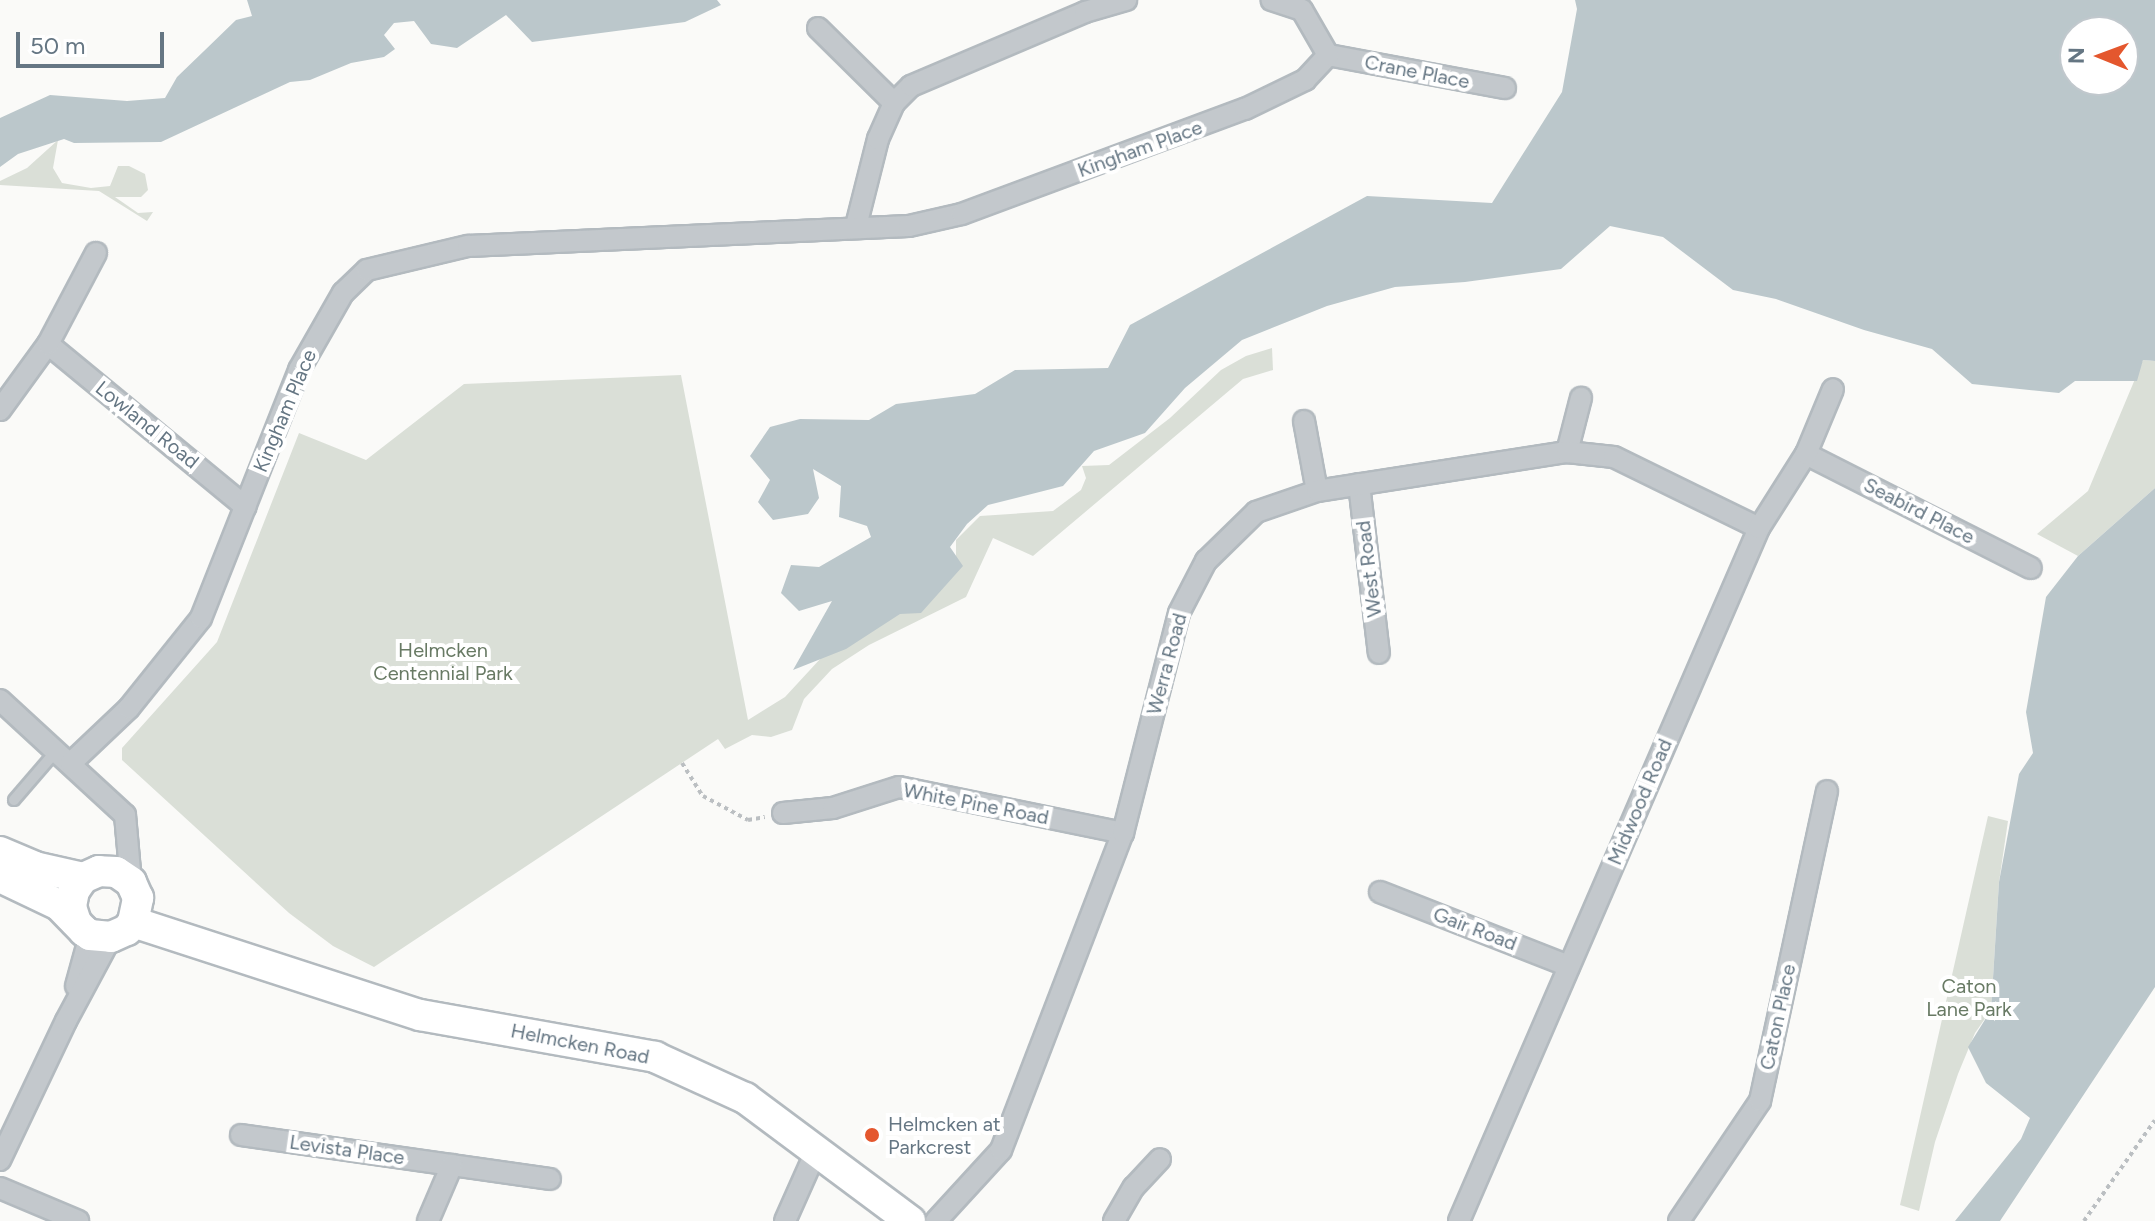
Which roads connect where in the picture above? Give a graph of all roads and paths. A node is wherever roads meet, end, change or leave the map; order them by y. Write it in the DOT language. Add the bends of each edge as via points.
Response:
graph roads {
  1 [pos="1126,0"];
  2 [pos="1272,0"];
  3 [pos="818,28"];
  4 [pos="1328,55"];
  5 [pos="1505,88"];
  6 [pos="894,103"];
  7 [pos="856,226"];
  8 [pos="96,253"];
  9 [pos="48,344"];
  10 [pos="1833,389"];
  11 [pos="1581,398"];
  12 [pos="0,410"];
  13 [pos="1304,421"];
  14 [pos="1567,452"];
  15 [pos="1806,454"];
  16 [pos="1359,484"];
  17 [pos="1317,491"];
  18 [pos="246,507"];
  19 [pos="1759,528"];
  20 [pos="2031,568"];
  21 [pos="1379,653"];
  22 [pos="0,700"];
  23 [pos="64,756"];
  24 [pos="682,763"];
  25 [pos="1827,791"];
  26 [pos="14,800"];
  27 [pos="783,813"];
  28 [pos="1123,833"];
  29 [pos="0,852"];
  30 [pos="0,877"];
  31 [pos="83,878"];
  32 [pos="1380,892"];
  33 [pos="114,911"];
  34 [pos="1569,966"];
  35 [pos="2155,1120"];
  36 [pos="241,1135"];
  37 [pos="817,1149"];
  38 [pos="1160,1159"];
  39 [pos="0,1160"];
  40 [pos="452,1165"];
  41 [pos="550,1179"];
  42 [pos="0,1188"];
  43 [pos="78,1221"];
  44 [pos="428,1221"];
  45 [pos="785,1221"];
  46 [pos="910,1221"];
  47 [pos="936,1221"];
  48 [pos="1114,1221"];
  49 [pos="1459,1221"];
  50 [pos="1679,1221"];
  51 [pos="2084,1221"];
  1 -- 6 [label="street" via="979,55 911,86"];
  2 -- 4 [label="street" via="1302,10"];
  3 -- 6 [label="street"];
  4 -- 5 [label="street, Crane Place"];
  4 -- 7 [label="street, Kingham Place" via="1305,80 1245,109 1080,171 941,219 909,226"];
  6 -- 7 [label="street" via="878,139"];
  7 -- 18 [label="street, Kingham Place" via="468,246 367,270 343,293 299,370"];
  8 -- 9 [label="street"];
  9 -- 12 [label="street"];
  9 -- 18 [label="street, Lowland Road"];
  10 -- 15 [label="street, Midwood Road"];
  11 -- 14 [label="street"];
  13 -- 17 [label="street"];
  14 -- 16 [label="street, Werra Road"];
  14 -- 19 [label="street, Werra Road" via="1614,457"];
  15 -- 19 [label="street, Midwood Road"];
  15 -- 20 [label="street, Seabird Place"];
  16 -- 17 [label="street, Werra Road"];
  16 -- 21 [label="street, West Road"];
  17 -- 28 [label="street, Werra Road" via="1256,512 1206,561 1179,613"];
  18 -- 23 [label="street, Kingham Place" via="201,618 129,708"];
  19 -- 34 [label="street, Midwood Road"];
  22 -- 23 [label="street"];
  23 -- 26 [label="lane"];
  23 -- 33 [label="street" via="125,815"];
  24 -- 27 [label="path" via="703,796 748,820"];
  25 -- 50 [label="street, Caton Place" via="1760,1101"];
  27 -- 28 [label="street, White Pine Road" via="833,808 899,787"];
  28 -- 47 [label="street, Werra Road" via="1001,1150"];
  29 -- 31 [label="main road"];
  30 -- 33 [label="main road, Helmcken Road" via="47,897"];
  31 -- 33 [label="main road" via="99,871"];
  31 -- 33 [label="main road" via="71,907"];
  32 -- 34 [label="street, Gair Road"];
  33 -- 37 [label="main road, Helmcken Road" via="305,981 420,1015 655,1057 745,1098"];
  33 -- 39 [label="street"];
  34 -- 49 [label="street, Midwood Road"];
  35 -- 51 [label="path"];
  36 -- 40 [label="street, Levista Place"];
  37 -- 45 [label="street"];
  37 -- 46 [label="main road, Helmcken Road"];
  38 -- 48 [label="street" via="1134,1187"];
  40 -- 41 [label="street, Levista Place"];
  40 -- 44 [label="street"];
  42 -- 43 [label="street"];
}
